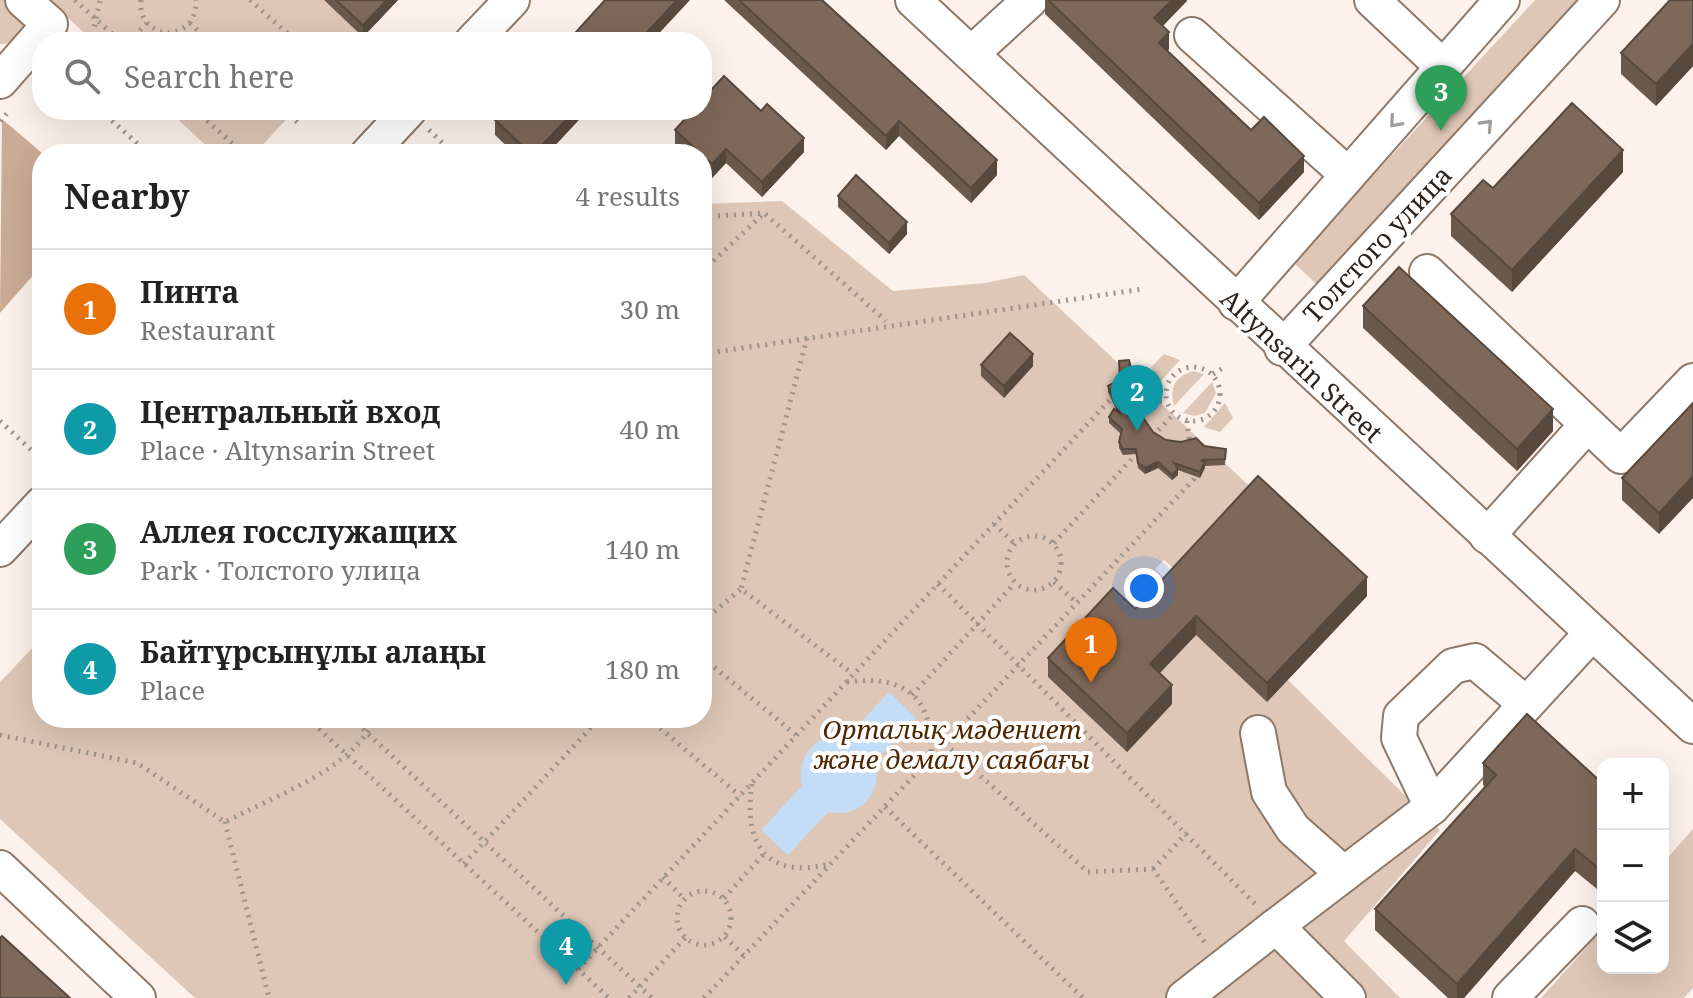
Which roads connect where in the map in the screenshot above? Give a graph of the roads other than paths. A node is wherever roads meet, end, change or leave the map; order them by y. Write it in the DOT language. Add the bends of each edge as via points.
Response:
graph roads {
  1 [pos="23,0"];
  2 [pos="512,0"];
  3 [pos="913,0"];
  4 [pos="1030,0"];
  5 [pos="1372,0"];
  6 [pos="1502,0"];
  7 [pos="1602,0"];
  8 [pos="44,32"];
  9 [pos="482,32"];
  10 [pos="1192,35"];
  11 [pos="32,50"];
  12 [pos="971,54"];
  13 [pos="1443,67"];
  14 [pos="5,89"];
  15 [pos="400,120"];
  16 [pos="377,144"];
  17 [pos="1348,175"];
  18 [pos="1427,272"];
  19 [pos="1236,303"];
  20 [pos="1282,348"];
  21 [pos="1693,381"];
  22 [pos="1587,425"];
  23 [pos="32,515"];
  24 [pos="1487,536"];
  25 [pos="0,549"];
  26 [pos="1592,633"];
  27 [pos="1526,704"];
  28 [pos="1693,726"];
  29 [pos="1258,733"];
  30 [pos="1432,807"];
  31 [pos="0,868"];
  32 [pos="1344,874"];
  33 [pos="1582,924"];
  34 [pos="1276,926"];
  35 [pos="1187,996"];
  36 [pos="138,998"];
  37 [pos="1348,998"];
  38 [pos="1510,998"];
  1 -- 8 [label="street" via="50,24"];
  2 -- 9 [label="street"];
  3 -- 12 [label="street, Altynsarin Street"];
  4 -- 12 [label="street"];
  5 -- 13 [label="street"];
  6 -- 13 [label="street"];
  20 -- 7 [label="street, Толстого улица, one-way"];
  10 -- 17 [label="street"];
  11 -- 14 [label="street"];
  12 -- 19 [label="street, Altynsarin Street"];
  13 -- 17 [label="street, one-way"];
  15 -- 16 [label="street"];
  17 -- 19 [label="street"];
  18 -- 22 [label="street"];
  19 -- 20 [label="street, Altynsarin Street"];
  20 -- 24 [label="street, Altynsarin Street"];
  21 -- 22 [label="street" via="1621,456"];
  22 -- 24 [label="street"];
  23 -- 25 [label="street"];
  24 -- 26 [label="street, Altynsarin Street"];
  26 -- 27 [label="street"];
  26 -- 28 [label="street, Altynsarin Street"];
  27 -- 30 [label="street"];
  27 -- 30 [label="street" via="1475,661 1453,666 1401,716 1399,738"];
  29 -- 32 [label="street" via="1269,792 1293,829"];
  30 -- 32 [label="street"];
  31 -- 36 [label="street"];
  32 -- 34 [label="street"];
  33 -- 38 [label="street"];
  34 -- 35 [label="street"];
  34 -- 37 [label="street"];
}
